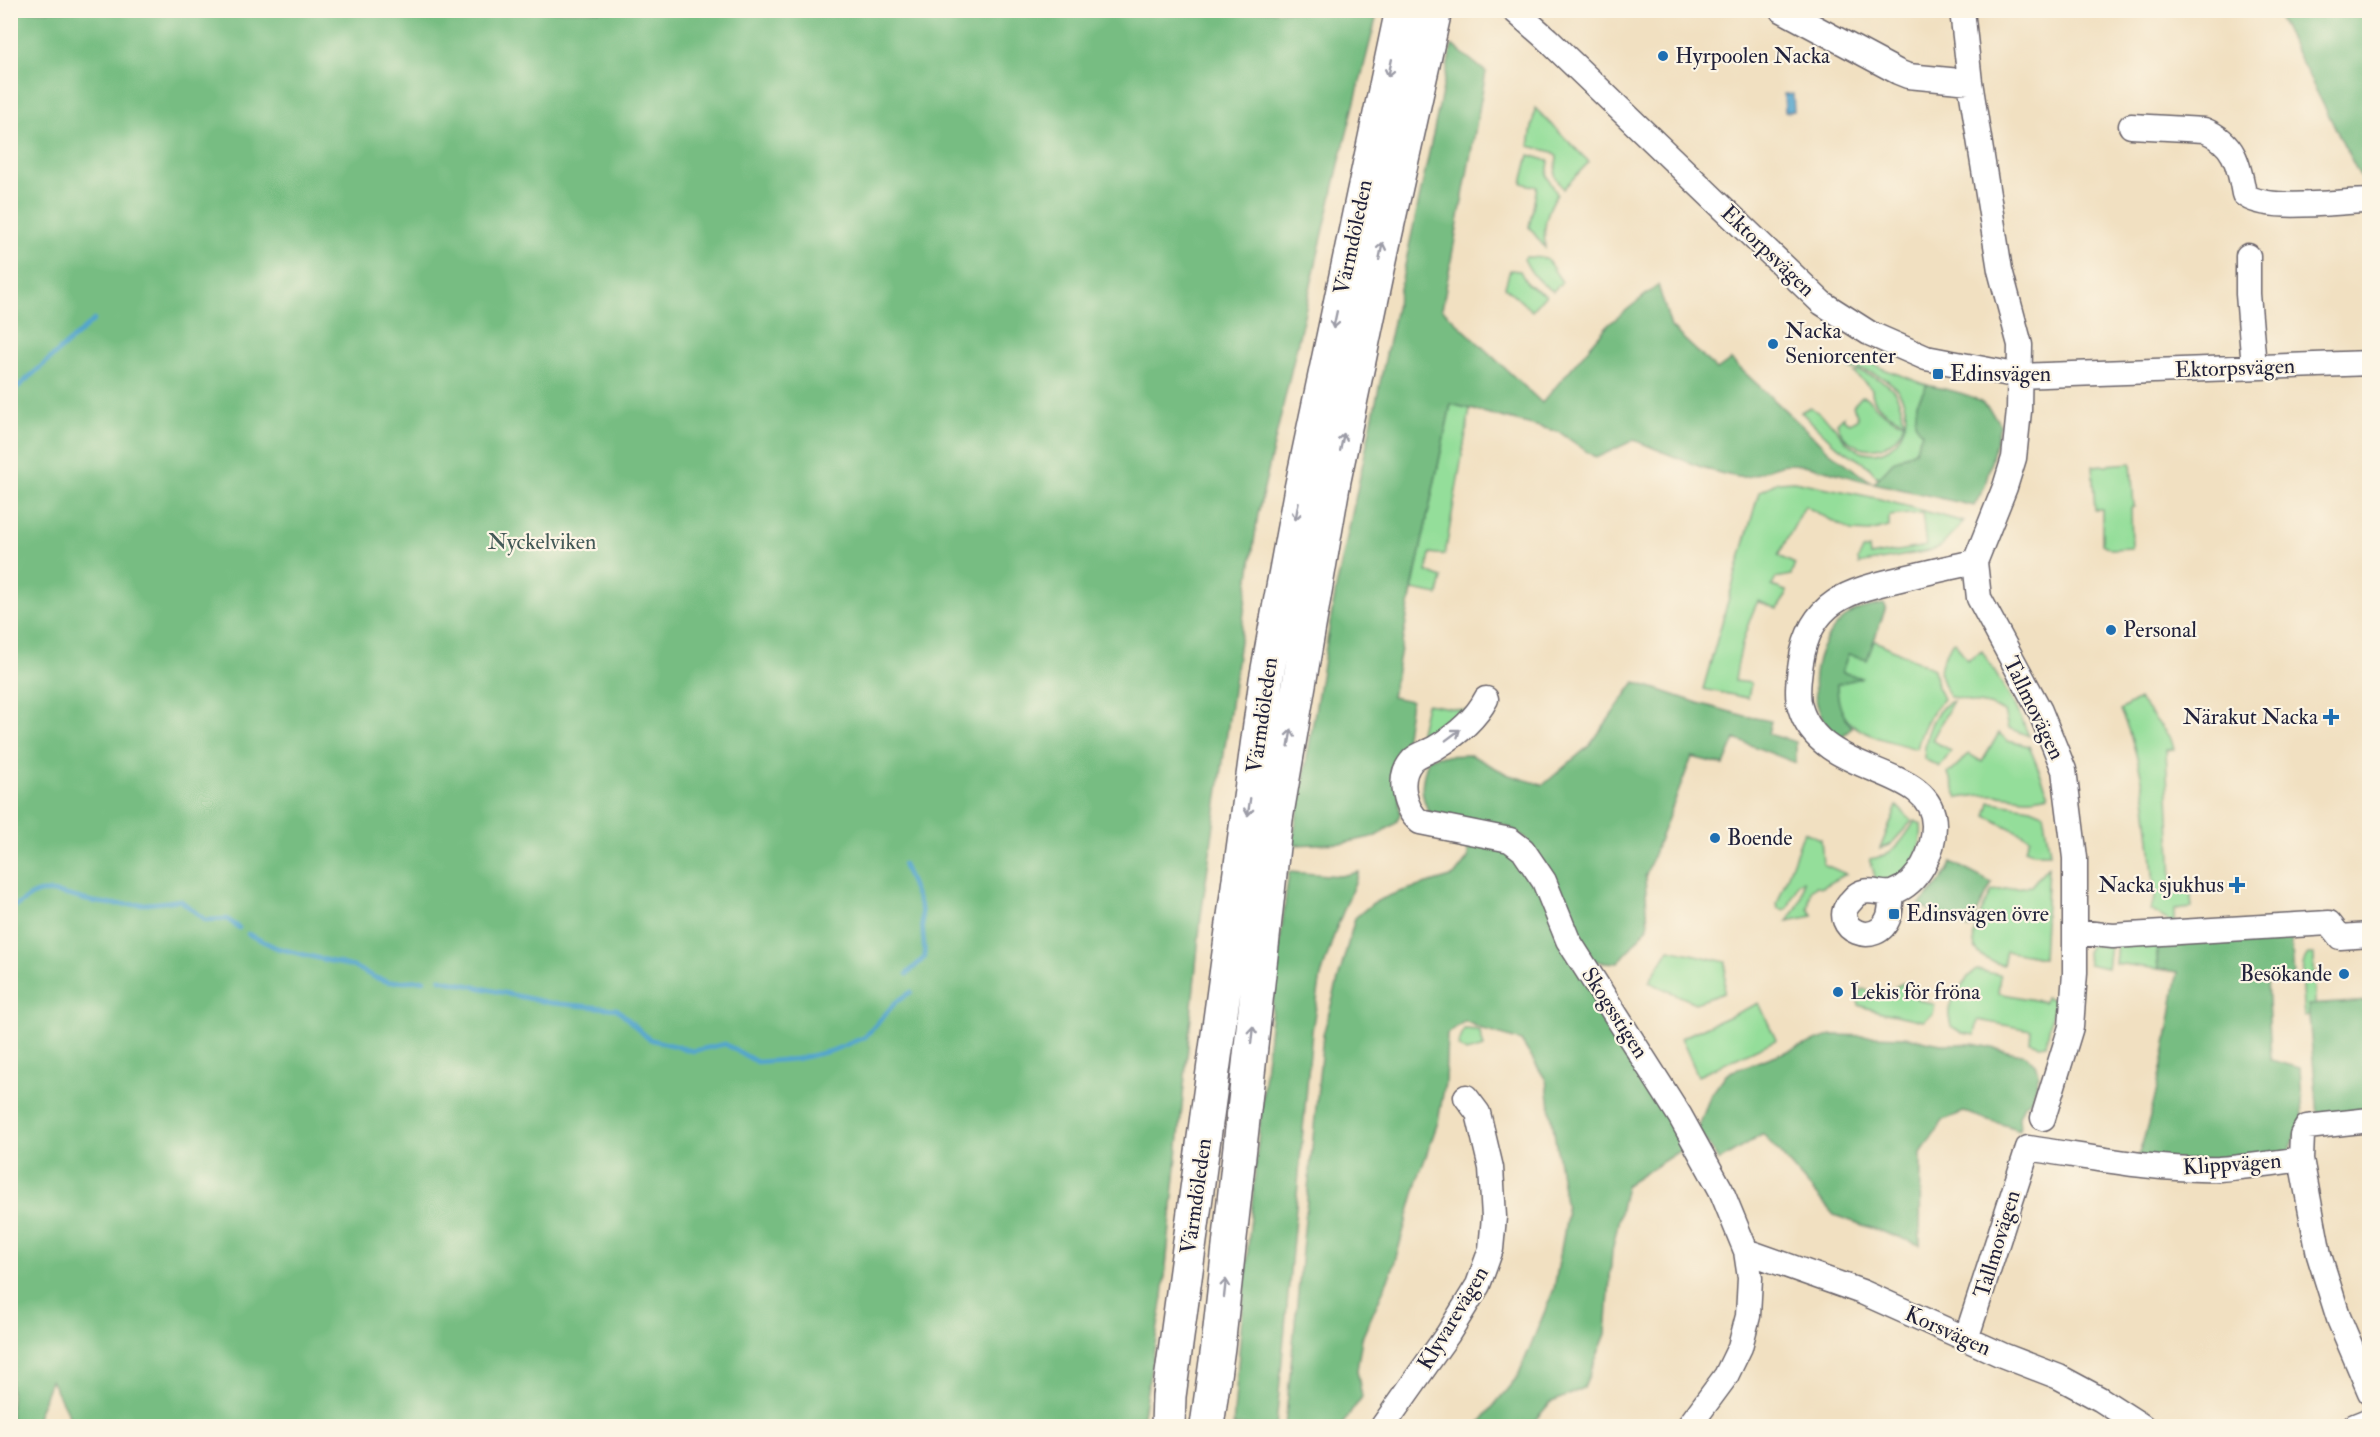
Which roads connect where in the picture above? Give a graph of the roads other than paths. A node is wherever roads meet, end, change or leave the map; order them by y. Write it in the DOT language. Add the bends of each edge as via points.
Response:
graph roads {
  1 [pos="1402,10"];
  2 [pos="1435,10"];
  3 [pos="1514,10"];
  4 [pos="1782,10"];
  5 [pos="1962,10"];
  6 [pos="1970,81"];
  7 [pos="2131,126"];
  8 [pos="2370,201"];
  9 [pos="2248,256"];
  10 [pos="2370,363"];
  11 [pos="2254,367"];
  12 [pos="2020,376"];
  13 [pos="1975,562"];
  14 [pos="1486,699"];
  15 [pos="1892,893"];
  16 [pos="2076,932"];
  17 [pos="2370,935"];
  18 [pos="1466,1097"];
  19 [pos="2043,1118"];
  20 [pos="2370,1120"];
  21 [pos="2028,1148"];
  22 [pos="2301,1159"];
  23 [pos="1746,1251"];
  24 [pos="1966,1339"];
  25 [pos="1218,1347"];
  26 [pos="2370,1392"];
  27 [pos="1167,1416"];
  28 [pos="2370,1420"];
  29 [pos="1207,1426"];
  30 [pos="1217,1426"];
  31 [pos="1383,1426"];
  32 [pos="1689,1426"];
  33 [pos="2142,1426"];
  34 [pos="2355,1426"];
  1 -- 27 [label="highway, Värmdöleden, one-way" via="1310,447 1266,680"];
  25 -- 2 [label="highway, Värmdöleden, one-way" via="1276,819 1337,469"];
  3 -- 12 [label="street, Ektorpsvägen" via="1822,303 1869,333 1926,358"];
  4 -- 6 [label="street" via="1908,76"];
  5 -- 6 [label="street"];
  6 -- 12 [label="street" via="2000,270 2020,345"];
  7 -- 8 [label="street" via="2215,134 2234,155 2244,194 2256,202 2275,205"];
  9 -- 11 [label="street"];
  10 -- 11 [label="street, Ektorpsvägen"];
  11 -- 12 [label="street, Ektorpsvägen"];
  12 -- 13 [label="street" via="2014,458"];
  13 -- 15 [label="street" via="1844,595 1819,616 1802,656 1799,706 1815,736 1850,760 1917,789 1933,814 1931,846 1920,871 1911,882"];
  13 -- 16 [label="street, Tallmovägen" via="1979,598 2040,711 2064,770 2075,858"];
  23 -- 14 [label="street, Skogsstigen, one-way" via="1721,1190 1680,1116 1568,940 1533,862 1510,840 1419,822 1411,815 1404,789 1404,775 1411,761 1467,724"];
  16 -- 17 [label="street" via="2113,936 2329,923 2340,937"];
  16 -- 19 [label="street, Tallmovägen" via="2071,1028"];
  18 -- 31 [label="street, Klyvarevägen" via="1478,1113 1491,1168 1491,1249 1478,1285"];
  20 -- 22 [label="street" via="2307,1127 2301,1134"];
  21 -- 22 [label="street, Klippvägen" via="2170,1168 2219,1169"];
  21 -- 24 [label="street, Tallmovägen"];
  22 -- 26 [label="street, Klippvägen" via="2319,1255 2338,1319"];
  23 -- 24 [label="street, Korsvägen" via="1862,1292"];
  23 -- 32 [label="street, Skogsstigen" via="1750,1278 1748,1316 1740,1347 1726,1376"];
  24 -- 33 [label="street, Korsvägen" via="2059,1377"];
  25 -- 29 [label="highway, Värmdöleden"];
  25 -- 30 [label="highway"];
  28 -- 34 [label="street"];
}
